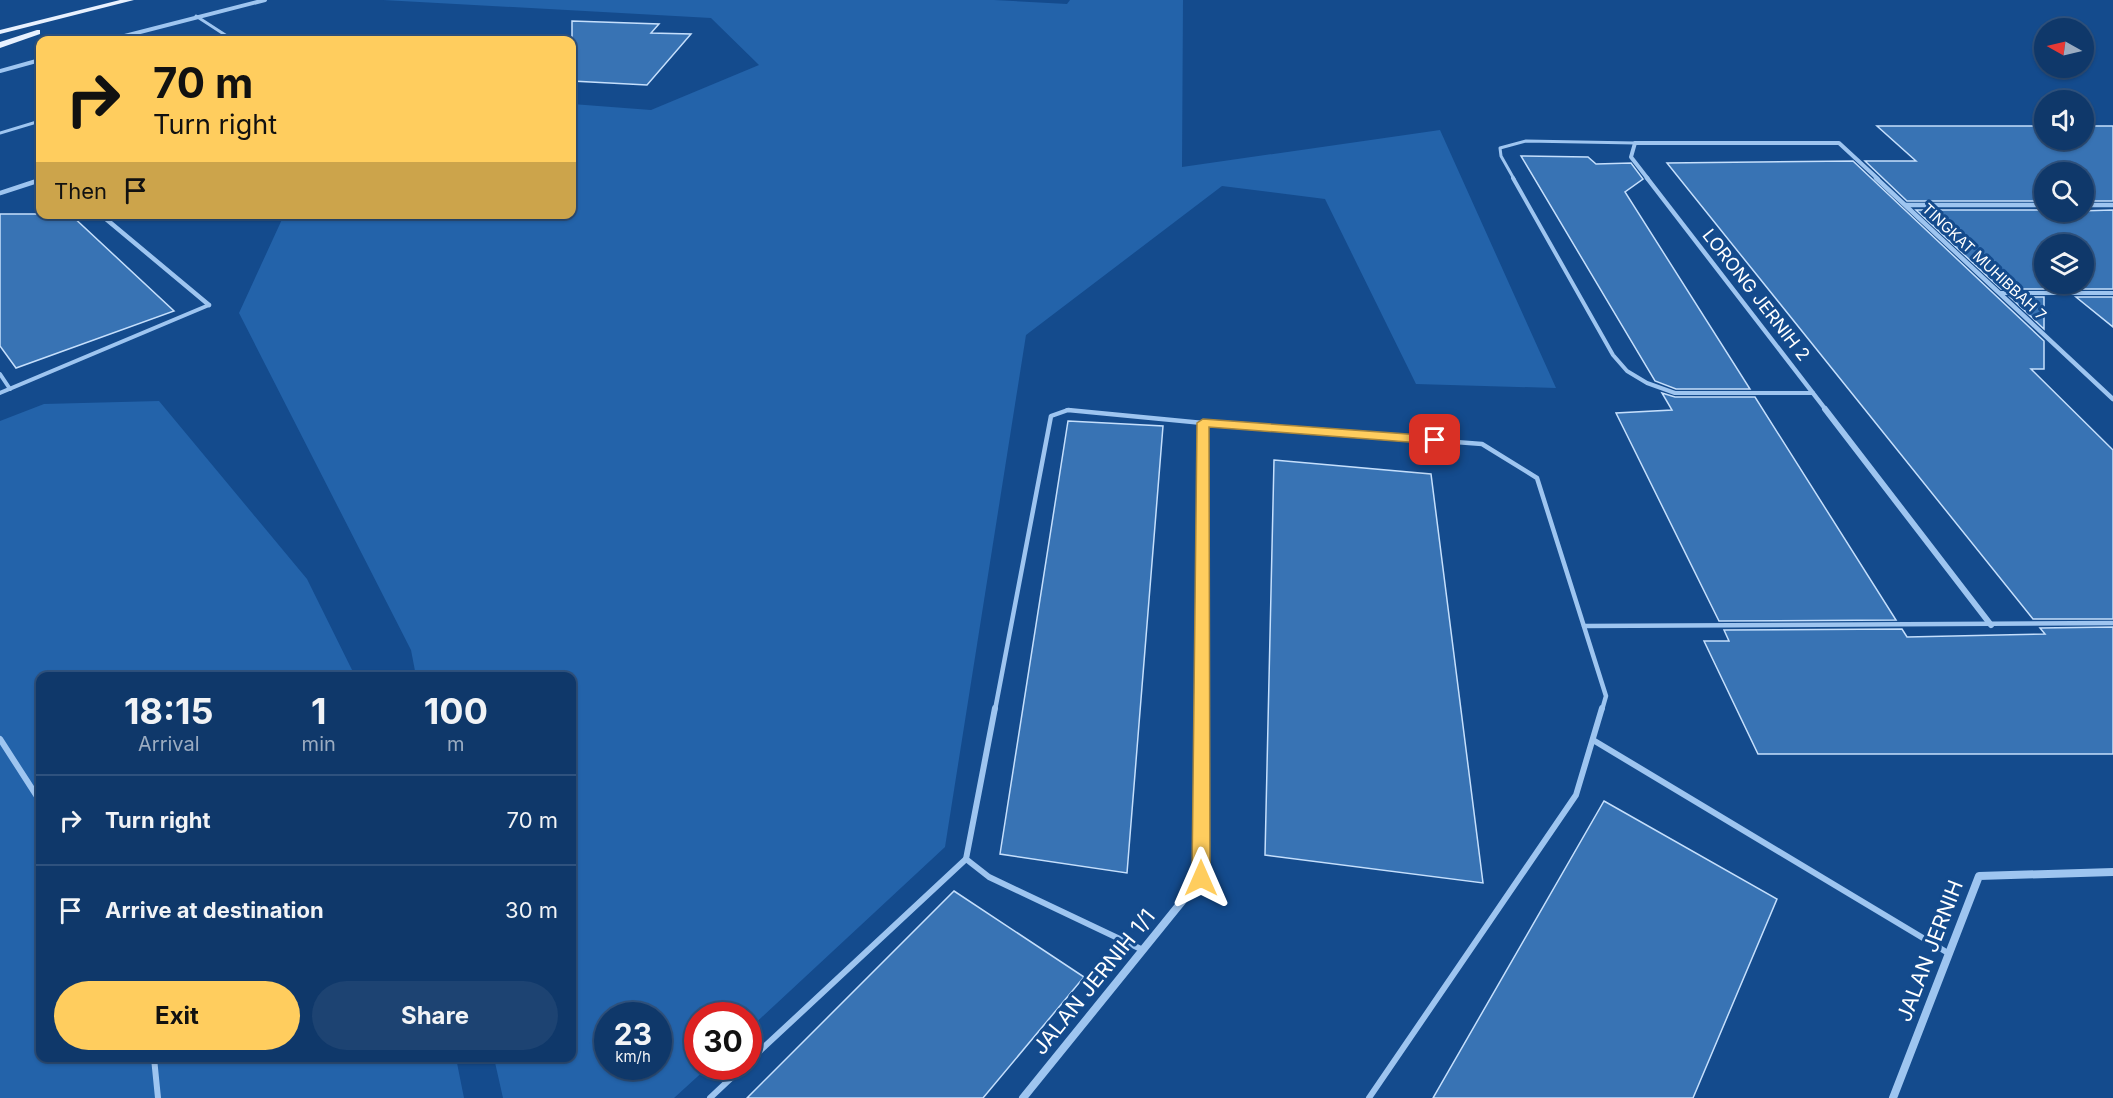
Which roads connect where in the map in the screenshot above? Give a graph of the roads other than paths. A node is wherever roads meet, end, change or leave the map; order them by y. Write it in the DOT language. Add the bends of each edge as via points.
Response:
graph roads {
  1 [pos="130,0"];
  2 [pos="265,0"];
  3 [pos="108,6"];
  4 [pos="196,16"];
  5 [pos="0,33"];
  6 [pos="124,36"];
  7 [pos="227,36"];
  8 [pos="0,45"];
  9 [pos="36,61"];
  10 [pos="0,71"];
  11 [pos="36,122"];
  12 [pos="0,133"];
  13 [pos="1635,143"];
  14 [pos="36,181"];
  15 [pos="0,193"];
  16 [pos="1905,205"];
  17 [pos="2034,205"];
  18 [pos="2094,205"];
  19 [pos="2113,205"];
  20 [pos="106,219"];
  21 [pos="2113,293"];
  22 [pos="2000,294"];
  23 [pos="209,305"];
  24 [pos="0,374"];
  25 [pos="10,389"];
  26 [pos="0,393"];
  27 [pos="1813,393"];
  28 [pos="2113,399"];
  29 [pos="1203,423"];
  30 [pos="2113,623"];
  31 [pos="1991,625"];
  32 [pos="1584,626"];
  33 [pos="0,739"];
  34 [pos="1593,740"];
  35 [pos="36,795"];
  36 [pos="966,859"];
  37 [pos="2113,872"];
  38 [pos="1143,950"];
  39 [pos="1948,953"];
  40 [pos="762,1049"];
  41 [pos="154,1062"];
  42 [pos="729,1080"];
  43 [pos="158,1098"];
  44 [pos="710,1098"];
  45 [pos="1023,1098"];
  46 [pos="1369,1098"];
  47 [pos="1893,1098"];
  1 -- 3 [label="main road"];
  2 -- 4 [label="street"];
  3 -- 5 [label="main road"];
  3 -- 8 [label="main road"];
  4 -- 6 [label="street"];
  4 -- 7 [label="lane"];
  9 -- 10 [label="street"];
  11 -- 12 [label="lane"];
  13 -- 16 [label="street, TINGKAT MUHIBBAH 7" via="1839,143"];
  13 -- 27 [label="street, LORONG JERNIH 2" via="1631,157"];
  13 -- 27 [label="lane" via="1526,141 1500,148 1613,355 1626,371 1675,393"];
  14 -- 15 [label="street"];
  16 -- 17 [label="street"];
  16 -- 22 [label="street, TINGKAT MUHIBBAH 7"];
  18 -- 19 [label="street"];
  20 -- 23 [label="street"];
  21 -- 22 [label="lane"];
  22 -- 28 [label="street, TINGKAT MUHIBBAH 7"];
  23 -- 25 [label="lane"];
  24 -- 25 [label="lane"];
  25 -- 26 [label="lane"];
  27 -- 31 [label="street, LORONG JERNIH 2"];
  29 -- 32 [label="lane" via="1482,444 1537,477"];
  29 -- 36 [label="lane" via="1068,410 1051,416"];
  29 -- 38 [label="street, JALAN JERNIH 1/1" via="1201,878"];
  30 -- 31 [label="lane"];
  31 -- 32 [label="lane"];
  32 -- 34 [label="lane" via="1606,696"];
  33 -- 35 [label="lane"];
  34 -- 39 [label="lane"];
  34 -- 46 [label="lane" via="1576,795"];
  36 -- 38 [label="lane" via="989,877"];
  36 -- 40 [label="lane"];
  37 -- 39 [label="street, JALAN JERNIH" via="1979,876"];
  38 -- 45 [label="street, JALAN JERNIH 1/1"];
  39 -- 47 [label="street, JALAN JERNIH"];
  41 -- 43 [label="lane"];
  42 -- 44 [label="lane"];
}
